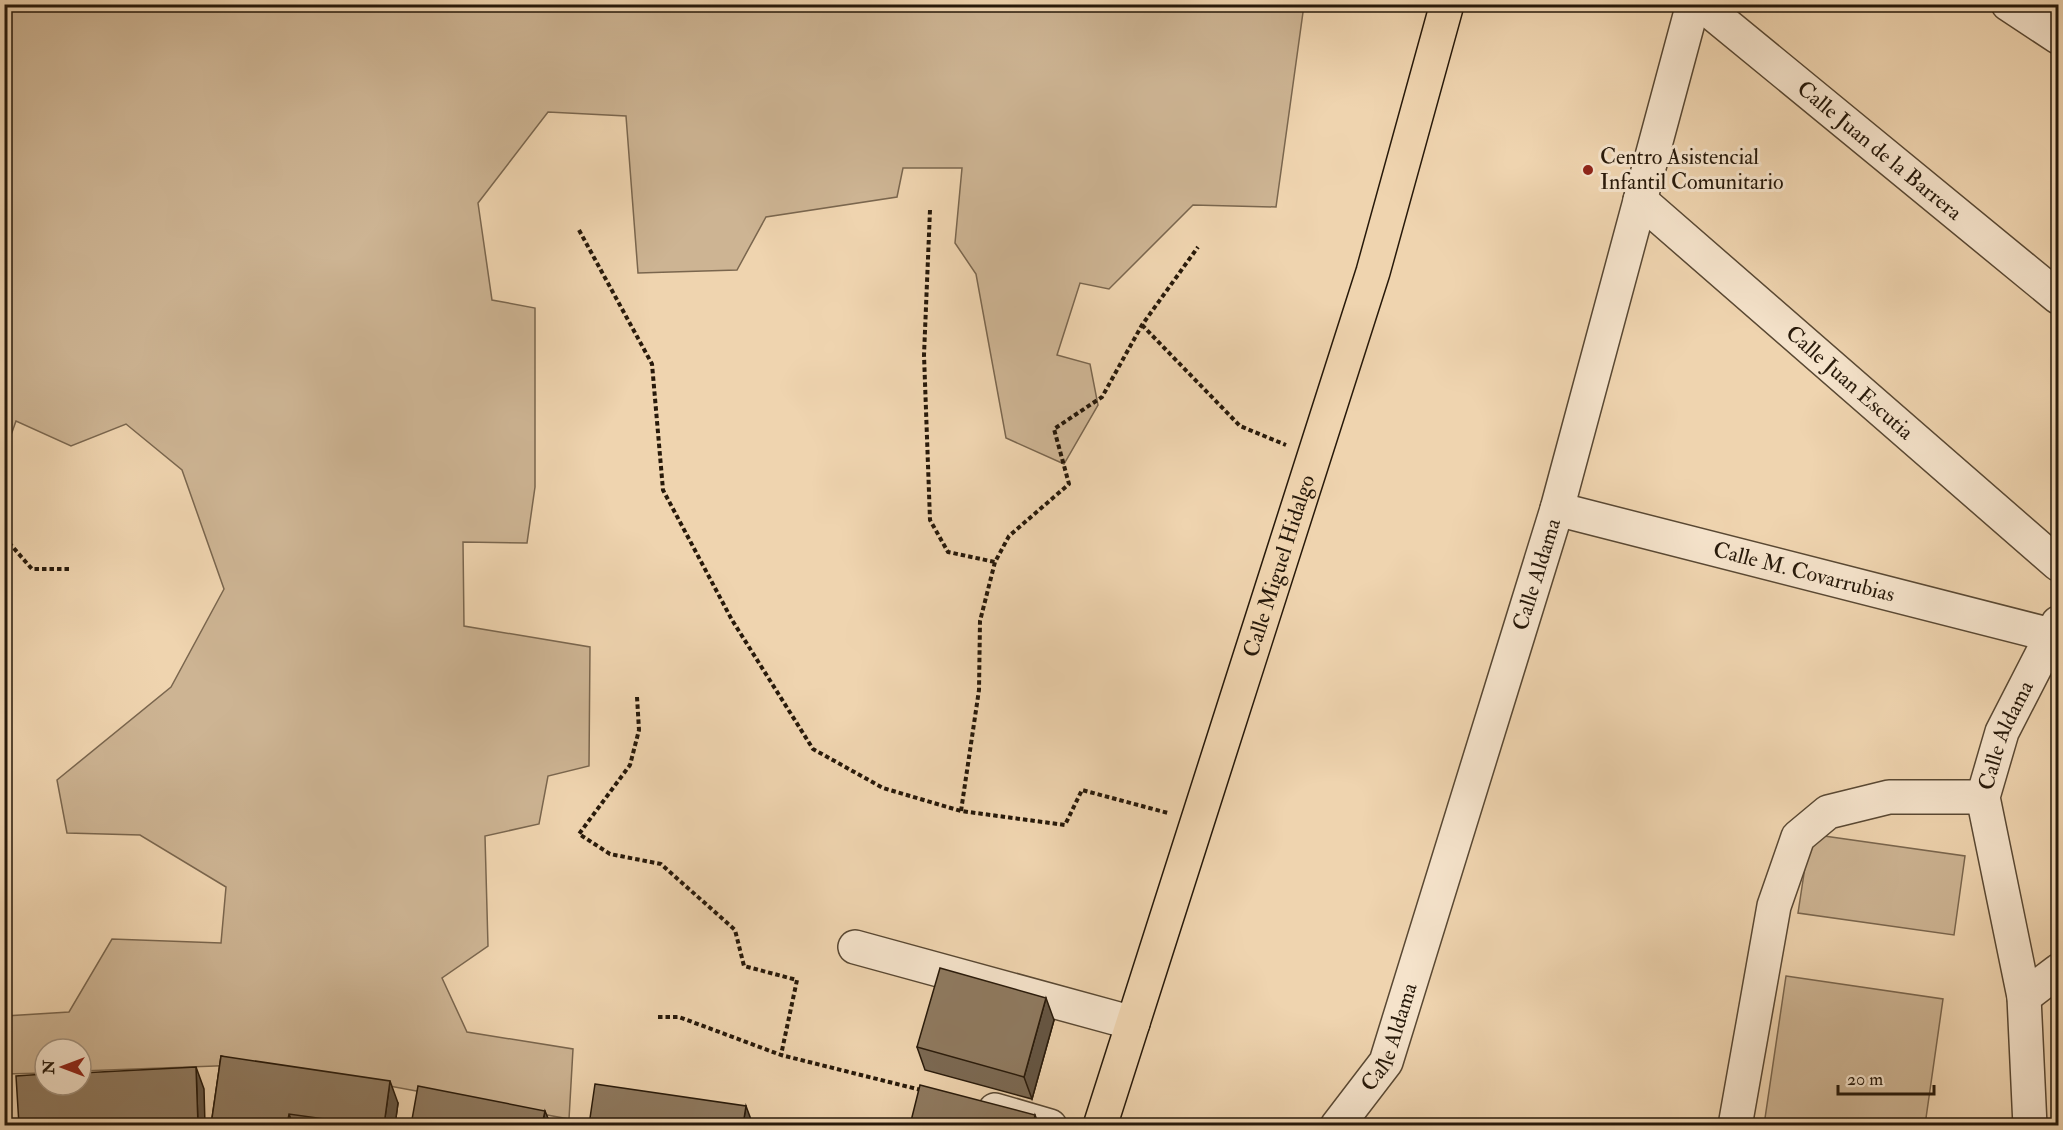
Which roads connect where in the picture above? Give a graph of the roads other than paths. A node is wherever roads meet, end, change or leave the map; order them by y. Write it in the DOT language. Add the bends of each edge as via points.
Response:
graph roads {
  1 [pos="1447,4"];
  2 [pos="1693,4"];
  3 [pos="1701,4"];
  4 [pos="2008,4"];
  5 [pos="2058,37"];
  6 [pos="1640,200"];
  7 [pos="2058,297"];
  8 [pos="1557,509"];
  9 [pos="2058,564"];
  10 [pos="2055,629"];
  11 [pos="1983,797"];
  12 [pos="855,947"];
  13 [pos="2058,971"];
  14 [pos="2024,997"];
  15 [pos="1133,1023"];
  16 [pos="921,1090"];
  17 [pos="1050,1125"];
  18 [pos="1100,1125"];
  19 [pos="1337,1125"];
  20 [pos="1735,1125"];
  21 [pos="2030,1125"];
  1 -- 15 [label="main road, Calle Miguel Hidalgo" via="1373,272"];
  2 -- 6 [label="street, Calle Aldama"];
  3 -- 7 [label="street, Calle Juan de la Barrera"];
  4 -- 5 [label="street"];
  6 -- 8 [label="street, Calle Aldama"];
  6 -- 9 [label="street, Calle Juan Escutia"];
  8 -- 10 [label="street, Calle M. Covarrubias"];
  8 -- 19 [label="street, Calle Aldama" via="1386,1062"];
  10 -- 11 [label="street, Calle Aldama" via="2002,732"];
  11 -- 14 [label="street"];
  11 -- 20 [label="street, Calle Aldama" via="1889,797 1828,812 1798,837 1774,906"];
  12 -- 15 [label="street"];
  13 -- 14 [label="street"];
  14 -- 21 [label="street"];
  15 -- 18 [label="main road, Calle Miguel Hidalgo"];
  16 -- 17 [label="street"];
}
